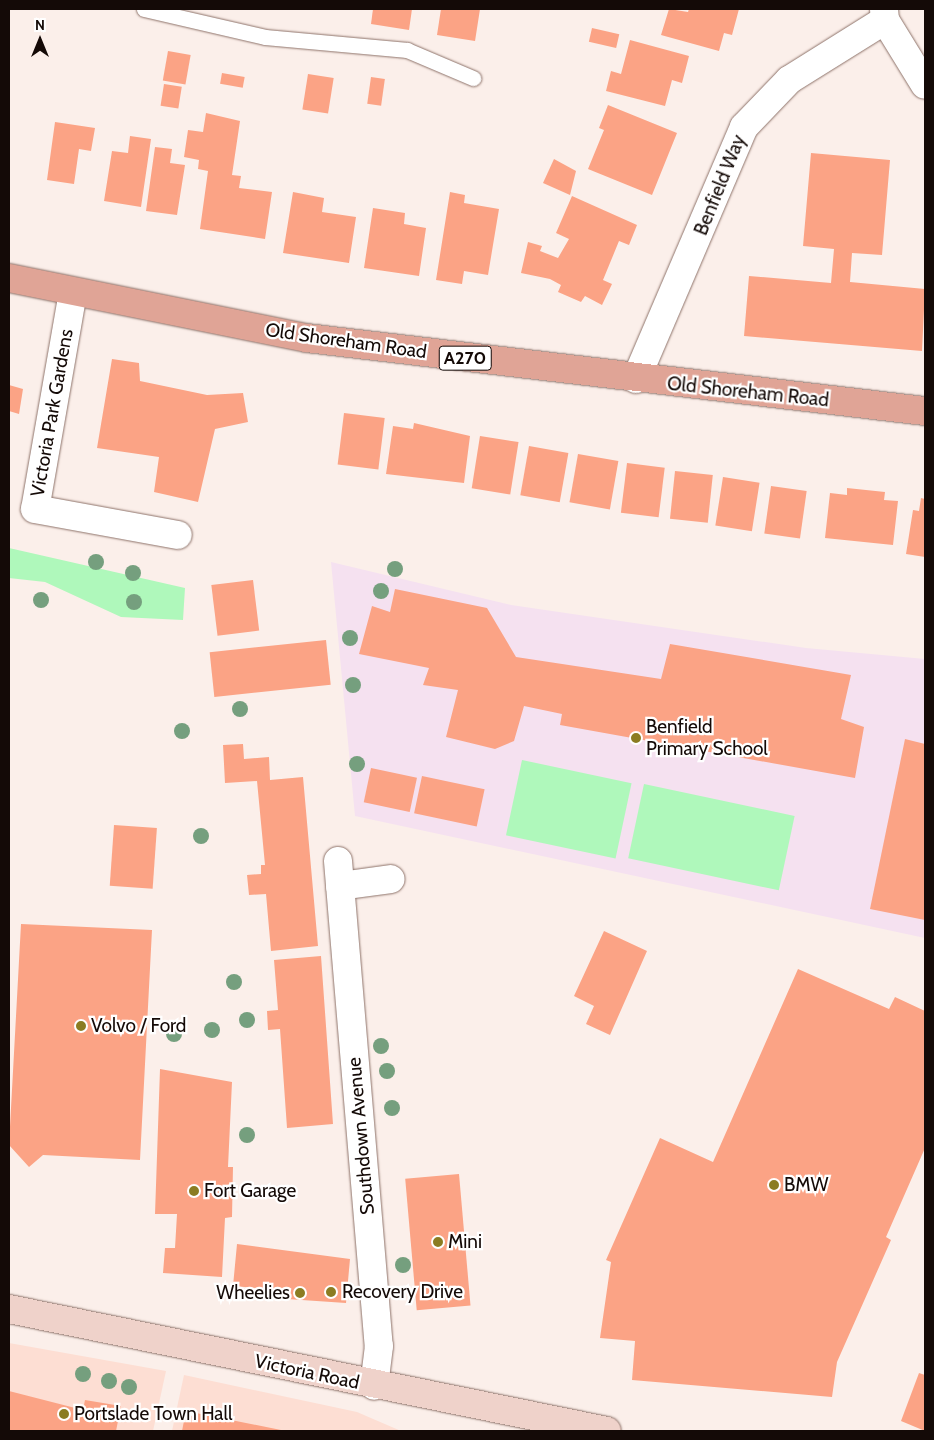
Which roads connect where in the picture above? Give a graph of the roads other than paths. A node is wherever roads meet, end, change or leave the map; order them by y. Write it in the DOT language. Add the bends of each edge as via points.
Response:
graph roads {
  1 [pos="144,9"];
  2 [pos="885,14"];
  3 [pos="473,78"];
  4 [pos="925,85"];
  5 [pos="9,278"];
  6 [pos="73,292"];
  7 [pos="636,379"];
  8 [pos="925,411"];
  9 [pos="178,535"];
  10 [pos="391,879"];
  11 [pos="9,1309"];
  12 [pos="374,1386"];
  13 [pos="523,1424"];
  14 [pos="607,1431"];
  1 -- 3 [label="lane" via="264,37 407,50"];
  2 -- 4 [label="street, Benfield Way"];
  2 -- 7 [label="street, Benfield Way" via="789,80 744,127"];
  5 -- 6 [label="main road, Old Shoreham Road / A270"];
  6 -- 7 [label="main road, Old Shoreham Road / A270" via="307,338"];
  6 -- 9 [label="street, Victoria Park Gardens" via="35,509"];
  7 -- 8 [label="main road, Old Shoreham Road / A270"];
  10 -- 12 [label="street, Southdown Avenue" via="339,873 379,1346"];
  11 -- 12 [label="main road, Victoria Road"];
  12 -- 13 [label="main road, Victoria Road"];
  13 -- 14 [label="main road, Victoria Road"];
}
